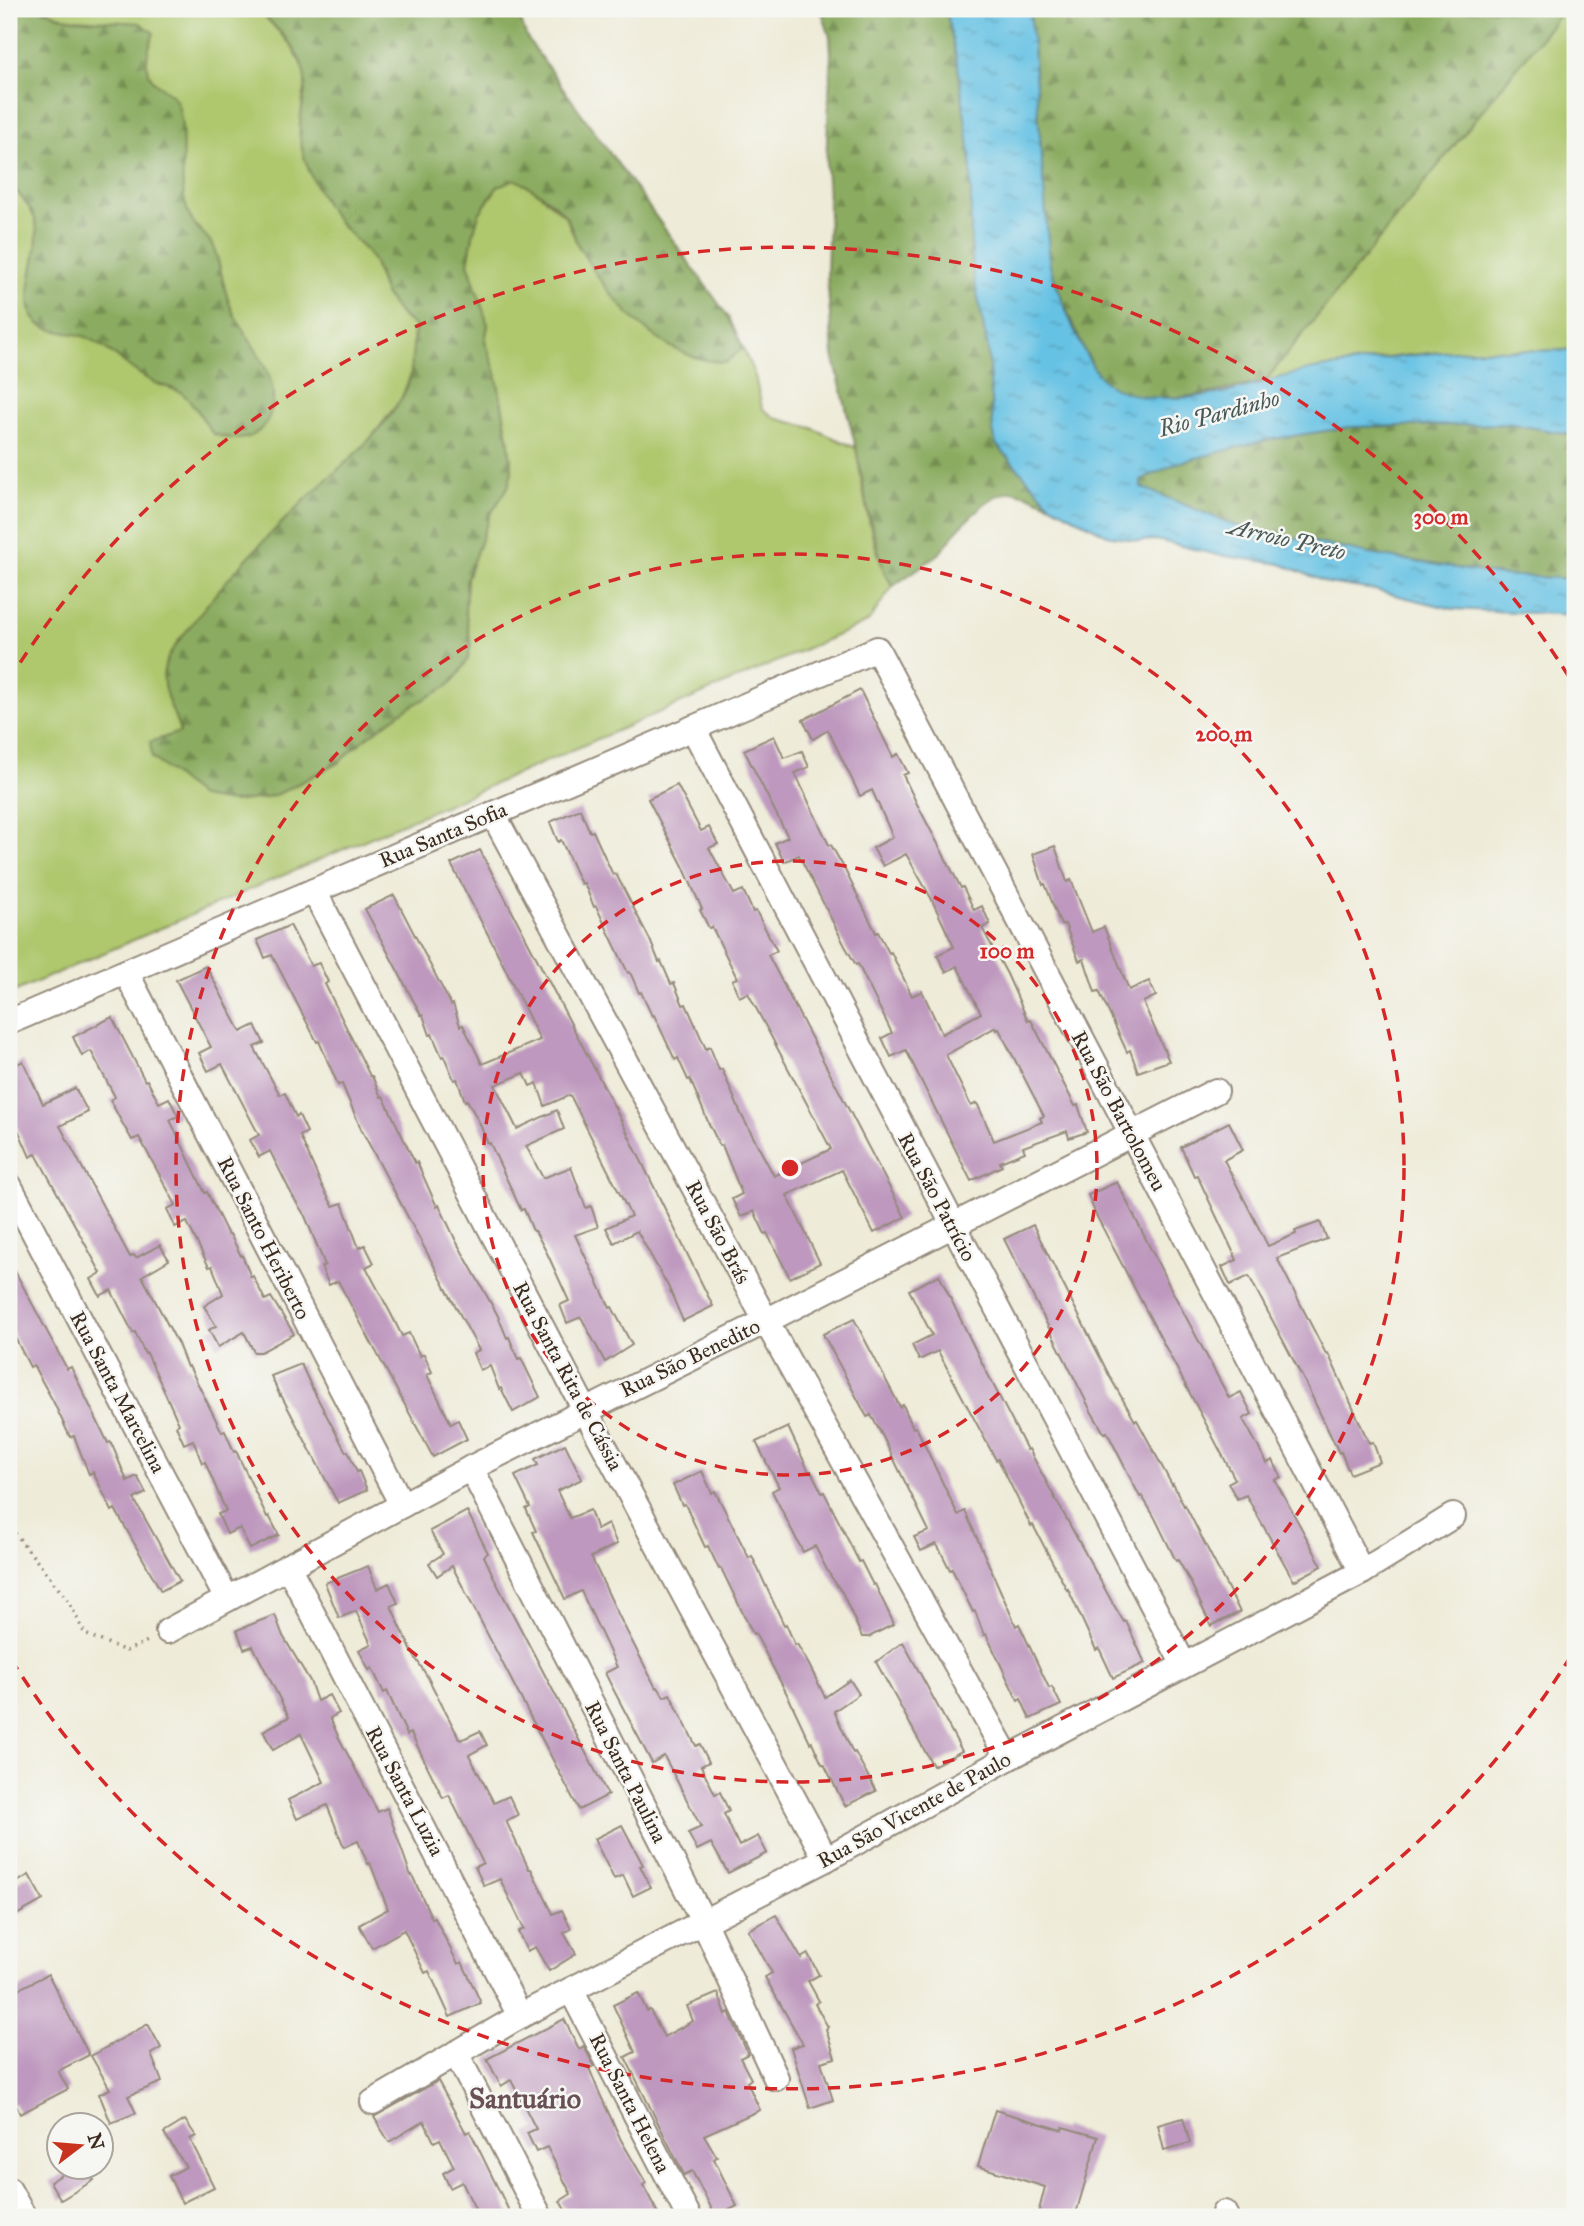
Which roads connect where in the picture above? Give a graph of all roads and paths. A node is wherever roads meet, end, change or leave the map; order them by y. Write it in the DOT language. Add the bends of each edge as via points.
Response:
graph roads {
  1 [pos="877,649"];
  2 [pos="693,728"];
  3 [pos="494,814"];
  4 [pos="314,891"];
  5 [pos="125,972"];
  6 [pos="9,1022"];
  7 [pos="1216,1091"];
  8 [pos="1131,1134"];
  9 [pos="9,1185"];
  10 [pos="951,1224"];
  11 [pos="766,1321"];
  12 [pos="585,1410"];
  13 [pos="471,1468"];
  14 [pos="402,1505"];
  15 [pos="1453,1516"];
  16 [pos="9,1529"];
  17 [pos="288,1566"];
  18 [pos="1362,1572"];
  19 [pos="227,1600"];
  20 [pos="168,1632"];
  21 [pos="1184,1665"];
  22 [pos="1009,1758"];
  23 [pos="826,1859"];
  24 [pos="703,1921"];
  25 [pos="571,1990"];
  26 [pos="520,2016"];
  27 [pos="456,2053"];
  28 [pos="776,2078"];
  29 [pos="373,2102"];
  30 [pos="9,2190"];
  31 [pos="24,2217"];
  32 [pos="540,2217"];
  33 [pos="689,2217"];
  1 -- 2 [label="street, Rua Santa Sofia"];
  1 -- 8 [label="street, Rua São Bartolomeu"];
  2 -- 3 [label="street, Rua Santa Sofia"];
  2 -- 10 [label="street, Rua São Patrício"];
  3 -- 4 [label="street, Rua Santa Sofia"];
  3 -- 11 [label="street, Rua São Brás"];
  4 -- 5 [label="street, Rua Santa Sofia"];
  4 -- 12 [label="street, Rua Santa Rita de Cássia"];
  5 -- 6 [label="street, Rua Santa Sofia"];
  5 -- 14 [label="street, Rua Santo Heriberto"];
  7 -- 8 [label="street, Rua São Benedito"];
  8 -- 10 [label="street, Rua São Benedito"];
  8 -- 18 [label="street, Rua São Bartolomeu"];
  9 -- 19 [label="street, Rua Santa Marcelina"];
  10 -- 11 [label="street, Rua São Benedito"];
  10 -- 21 [label="street, Rua São Patrício"];
  11 -- 12 [label="street, Rua São Benedito"];
  11 -- 22 [label="street, Rua São Brás"];
  12 -- 13 [label="street, Rua São Benedito"];
  12 -- 23 [label="street, Rua Santa Rita de Cássia"];
  13 -- 14 [label="street, Rua São Benedito"];
  13 -- 24 [label="street, Rua Santa Paulina"];
  14 -- 17 [label="street, Rua São Benedito"];
  15 -- 18 [label="street, Rua São Vicente de Paulo"];
  16 -- 20 [label="path" via="69,1602 85,1634 126,1651"];
  17 -- 19 [label="street, Rua São Benedito"];
  17 -- 26 [label="street, Rua Santa Luzia"];
  18 -- 21 [label="street, Rua São Vicente de Paulo"];
  19 -- 20 [label="street, Rua São Benedito"];
  21 -- 22 [label="street, Rua São Vicente de Paulo"];
  22 -- 23 [label="street, Rua São Vicente de Paulo"];
  23 -- 24 [label="street, Rua São Vicente de Paulo"];
  24 -- 25 [label="street, Rua São Vicente de Paulo"];
  24 -- 28 [label="street, Rua Santa Paulina"];
  25 -- 26 [label="street, Rua São Vicente de Paulo"];
  25 -- 33 [label="street, Rua Santa Helena"];
  26 -- 27 [label="street, Rua São Vicente de Paulo"];
  27 -- 29 [label="street, Rua São Vicente de Paulo"];
  27 -- 32 [label="street"];
  30 -- 31 [label="street"];
}
